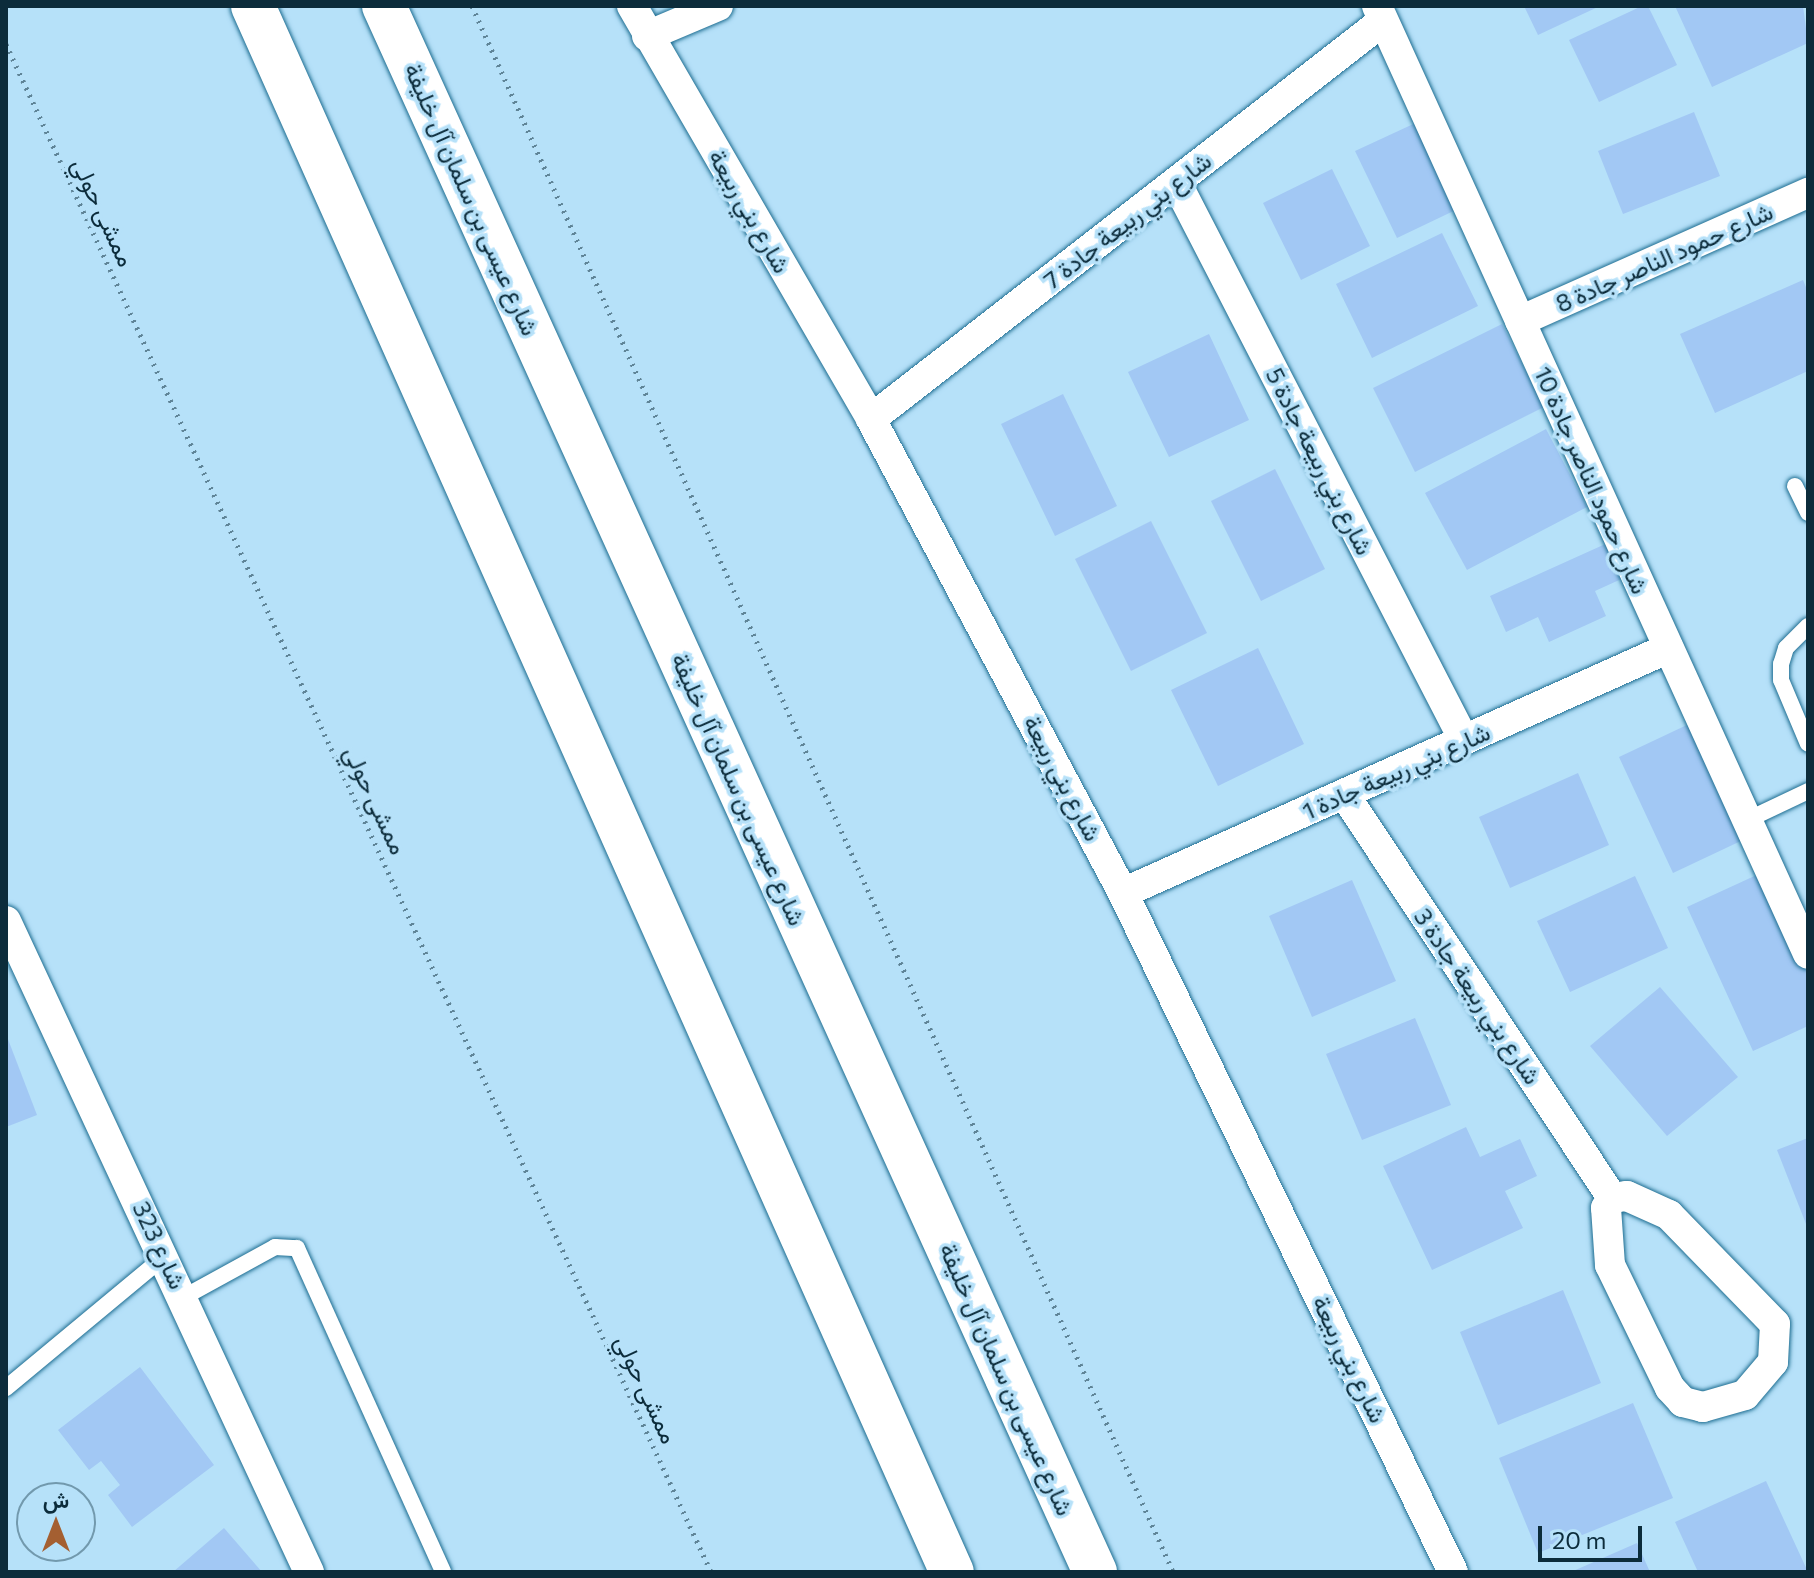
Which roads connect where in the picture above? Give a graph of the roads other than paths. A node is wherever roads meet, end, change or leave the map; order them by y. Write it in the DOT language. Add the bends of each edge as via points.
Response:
graph roads {
  1 [pos="253,6"];
  2 [pos="384,6"];
  3 [pos="632,6"];
  4 [pos="718,6"];
  5 [pos="1380,13"];
  6 [pos="647,36"];
  7 [pos="1176,182"];
  8 [pos="1808,193"];
  9 [pos="1520,321"];
  10 [pos="871,419"];
  11 [pos="1795,486"];
  12 [pos="1808,513"];
  13 [pos="1808,626"];
  14 [pos="1669,648"];
  15 [pos="1464,740"];
  16 [pos="1808,744"];
  17 [pos="1808,791"];
  18 [pos="1344,794"];
  19 [pos="1747,820"];
  20 [pos="1123,893"];
  21 [pos="6,921"];
  22 [pos="1808,954"];
  23 [pos="1612,1198"];
  24 [pos="165,1256"];
  25 [pos="184,1297"];
  26 [pos="6,1388"];
  27 [pos="925,1519"];
  28 [pos="309,1572"];
  29 [pos="443,1572"];
  30 [pos="940,1572"];
  31 [pos="952,1572"];
  32 [pos="1095,1572"];
  33 [pos="1453,1572"];
  1 -- 27 [label="highway"];
  2 -- 32 [label="highway, شارع عيسى بن سلمان آل خليفة"];
  3 -- 6 [label="street, شارع بني ربيعة"];
  4 -- 6 [label="street"];
  5 -- 7 [label="street, شارع بني ربيعة جادة 7"];
  5 -- 9 [label="street, شارع حمود الناصر جادة 10"];
  6 -- 10 [label="street, شارع بني ربيعة"];
  7 -- 10 [label="street, شارع بني ربيعة جادة 7"];
  7 -- 15 [label="street, شارع بني ربيعة جادة 5"];
  8 -- 9 [label="street, شارع حمود الناصر جادة 8"];
  9 -- 14 [label="street, شارع حمود الناصر جادة 10"];
  10 -- 20 [label="street, شارع بني ربيعة"];
  11 -- 12 [label="lane"];
  13 -- 16 [label="lane" via="1786,648 1781,664 1781,680"];
  14 -- 15 [label="street, شارع بني ربيعة جادة 1"];
  14 -- 19 [label="street, شارع حمود الناصر جادة 10"];
  15 -- 18 [label="street, شارع بني ربيعة جادة 1"];
  17 -- 19 [label="lane"];
  18 -- 20 [label="street, شارع بني ربيعة جادة 1"];
  18 -- 23 [label="street, شارع بني ربيعة جادة 3"];
  19 -- 22 [label="street, شارع حمود الناصر جادة 10"];
  20 -- 33 [label="street, شارع بني ربيعة"];
  21 -- 24 [label="street, شارع 323"];
  23 -- 23 [label="street" via="1605,1217 1610,1265 1670,1388 1683,1402 1703,1407 1745,1395 1763,1377 1777,1348 1769,1315 1742,1294 1669,1215 1637,1198"];
  24 -- 25 [label="street, شارع 323"];
  24 -- 26 [label="lane"];
  25 -- 28 [label="street, شارع 323"];
  25 -- 29 [label="lane" via="275,1247 297,1248"];
  27 -- 30 [label="highway"];
  27 -- 31 [label="highway"];
}
